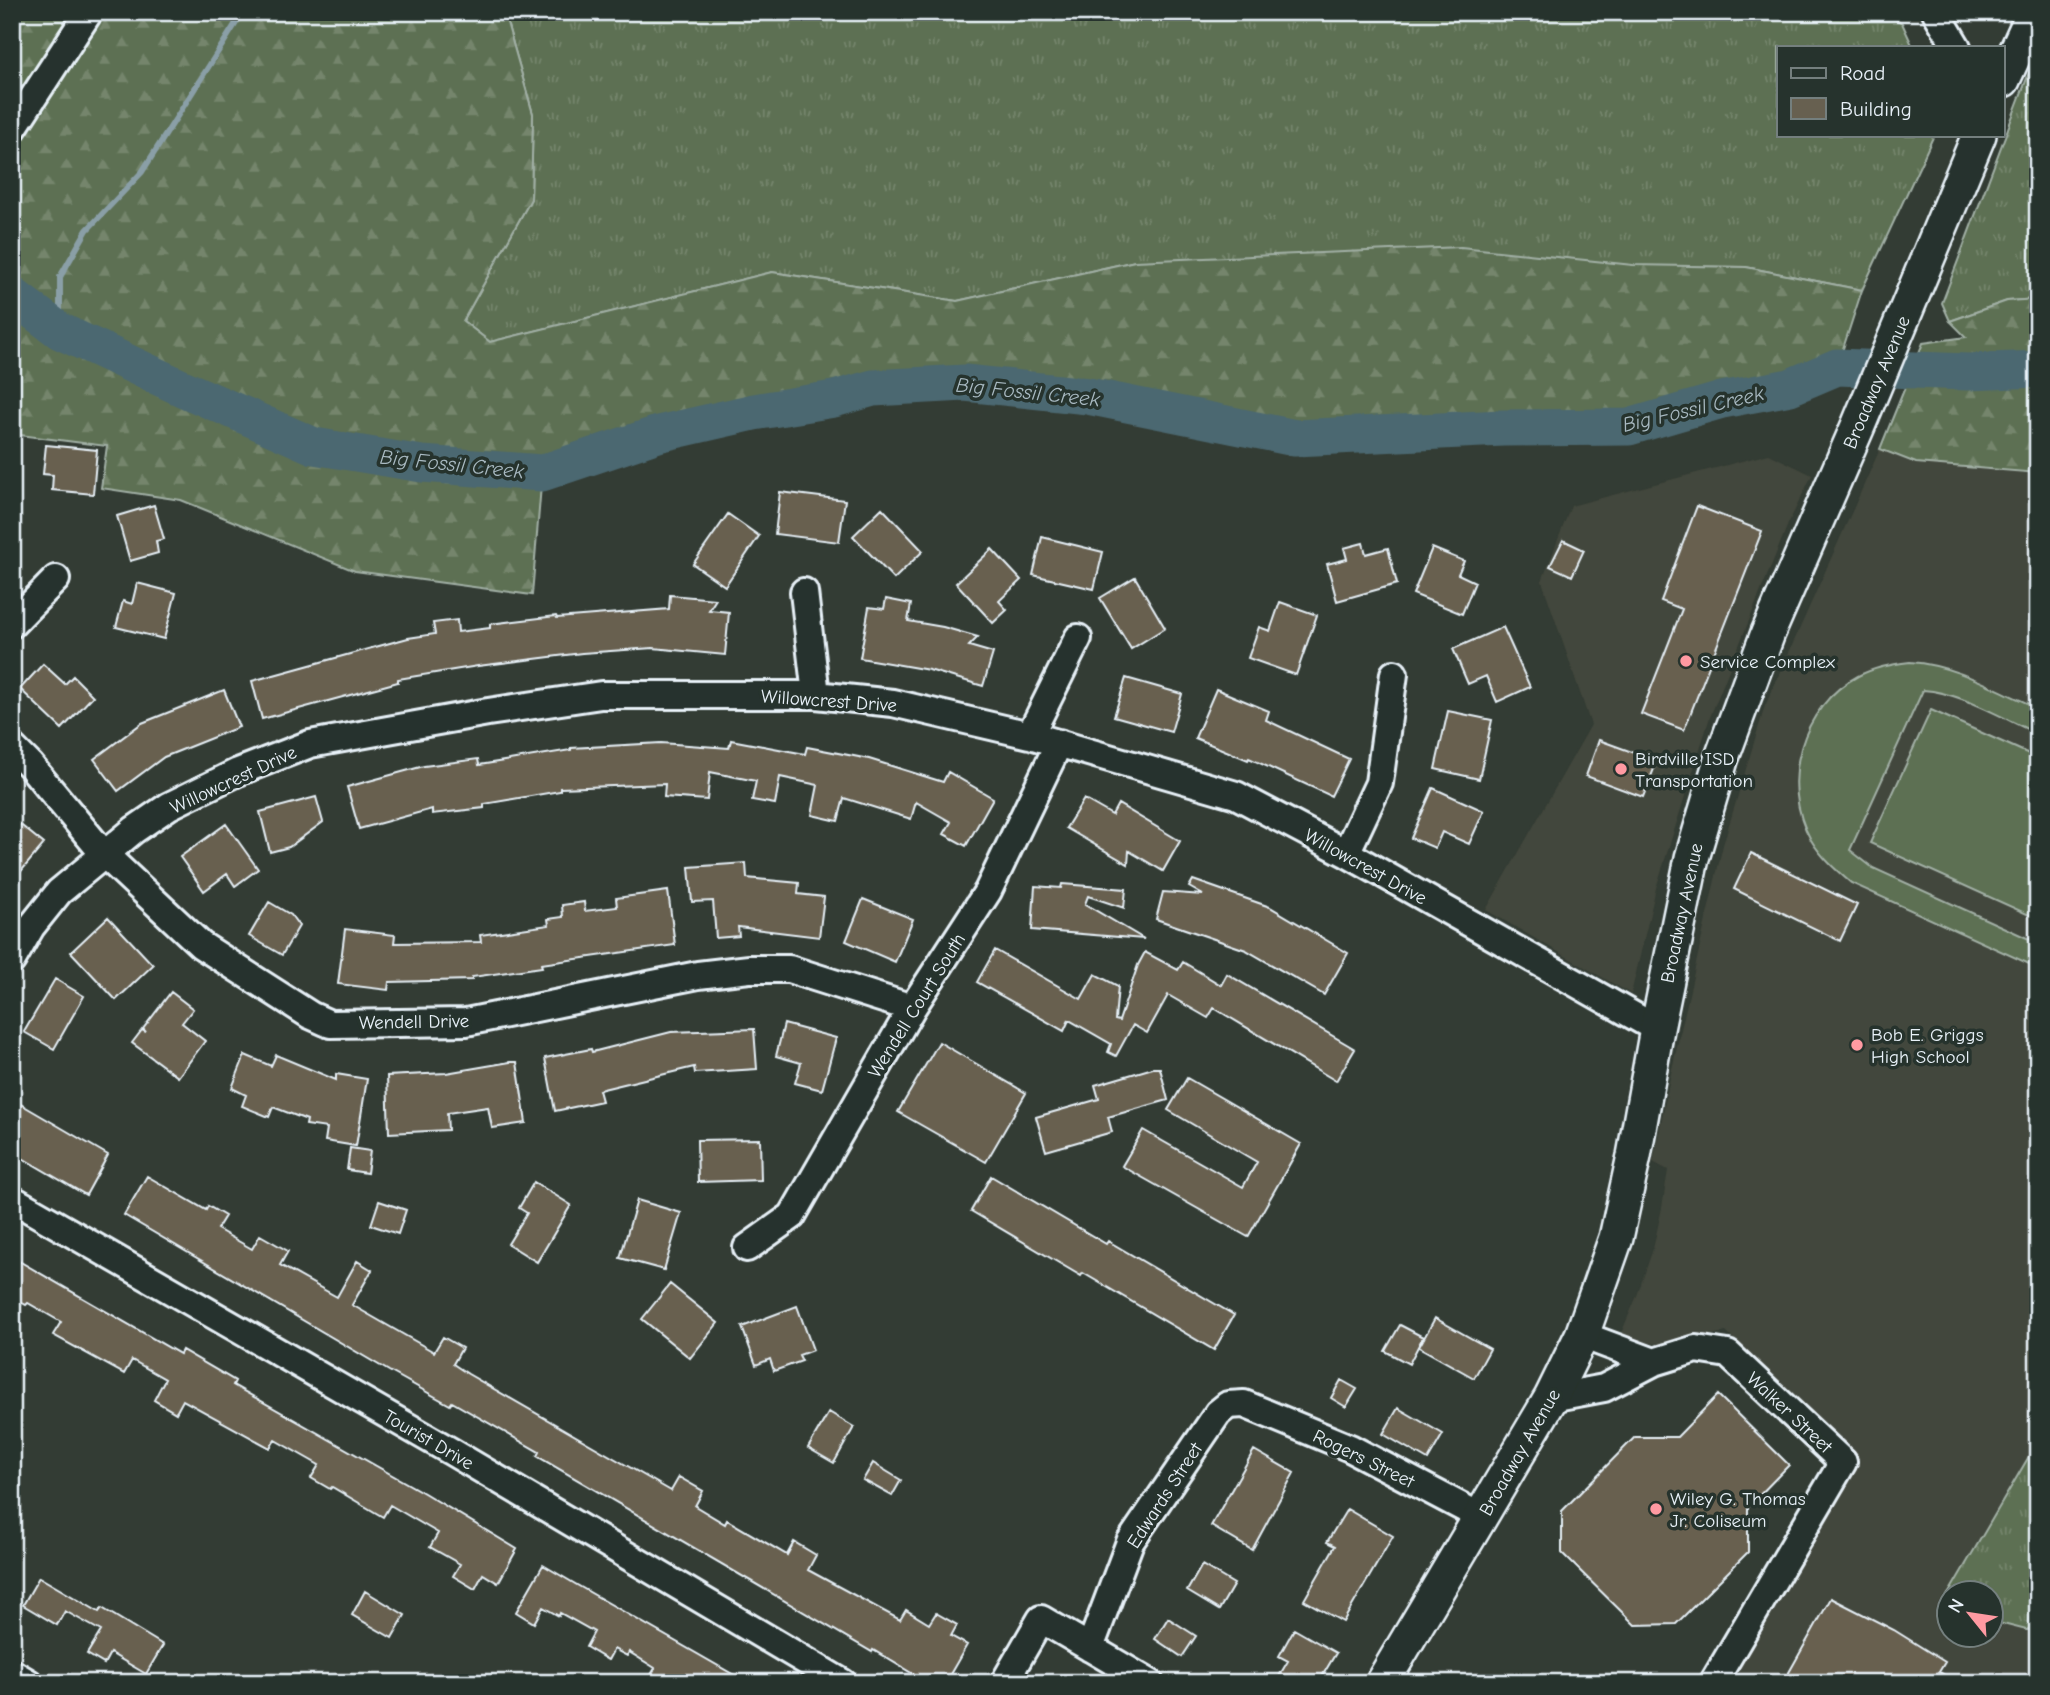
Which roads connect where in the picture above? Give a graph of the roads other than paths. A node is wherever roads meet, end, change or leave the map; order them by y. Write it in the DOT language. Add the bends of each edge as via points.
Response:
graph roads {
  1 [pos="89,12"];
  2 [pos="1936,12"];
  3 [pos="2034,12"];
  4 [pos="1956,46"];
  5 [pos="2004,78"];
  6 [pos="12,130"];
  7 [pos="1979,136"];
  8 [pos="56,579"];
  9 [pos="804,592"];
  10 [pos="12,624"];
  11 [pos="1078,638"];
  12 [pos="1394,674"];
  13 [pos="816,695"];
  14 [pos="1030,734"];
  15 [pos="1059,743"];
  16 [pos="12,747"];
  17 [pos="103,853"];
  18 [pos="1346,853"];
  19 [pos="12,960"];
  20 [pos="912,1008"];
  21 [pos="1657,1029"];
  22 [pos="12,1199"];
  23 [pos="747,1248"];
  24 [pos="1582,1335"];
  25 [pos="1654,1362"];
  26 [pos="1551,1398"];
  27 [pos="1244,1404"];
  28 [pos="1481,1517"];
  29 [pos="1090,1647"];
  30 [pos="12,1673"];
  31 [pos="29,1683"];
  32 [pos="843,1683"];
  33 [pos="1004,1683"];
  34 [pos="1150,1683"];
  35 [pos="1382,1683"];
  36 [pos="1713,1683"];
  1 -- 6 [label="street"];
  2 -- 4 [label="street"];
  3 -- 5 [label="main road"];
  7 -- 21 [label="main road, Broadway Avenue" via="1768,633 1721,760 1692,858"];
  8 -- 10 [label="street"];
  9 -- 13 [label="street"];
  11 -- 14 [label="street"];
  12 -- 18 [label="street" via="1379,782"];
  13 -- 14 [label="street, Willowcrest Drive" via="893,703"];
  13 -- 17 [label="street, Willowcrest Drive" via="601,695 310,744 169,806"];
  14 -- 15 [label="street, Willowcrest Drive"];
  15 -- 18 [label="street, Willowcrest Drive" via="1236,795"];
  15 -- 20 [label="street, Wendell Court South" via="988,891"];
  16 -- 17 [label="street, Wendell Drive"];
  17 -- 19 [label="street, Willowcrest Drive" via="59,892"];
  17 -- 20 [label="street, Wendell Drive" via="201,945 330,1024 466,1022 749,969 789,969"];
  18 -- 21 [label="street, Willowcrest Drive"];
  20 -- 23 [label="street, Wendell Court South" via="792,1216"];
  21 -- 24 [label="main road, Broadway Avenue" via="1616,1238"];
  22 -- 32 [label="street, Tourist Drive"];
  24 -- 25 [label="street"];
  24 -- 26 [label="main road, Broadway Avenue"];
  25 -- 26 [label="street, Walker Street" via="1604,1388"];
  25 -- 36 [label="street, Walker Street" via="1696,1349 1728,1354 1843,1462"];
  26 -- 28 [label="main road, Broadway Avenue"];
  27 -- 28 [label="street, Rogers Street" via="1350,1448"];
  27 -- 29 [label="street, Edwards Street" via="1228,1405 1218,1413 1130,1542"];
  28 -- 35 [label="main road, Broadway Avenue"];
  29 -- 33 [label="street" via="1041,1619"];
  29 -- 34 [label="street"];
  30 -- 31 [label="street"];
}
